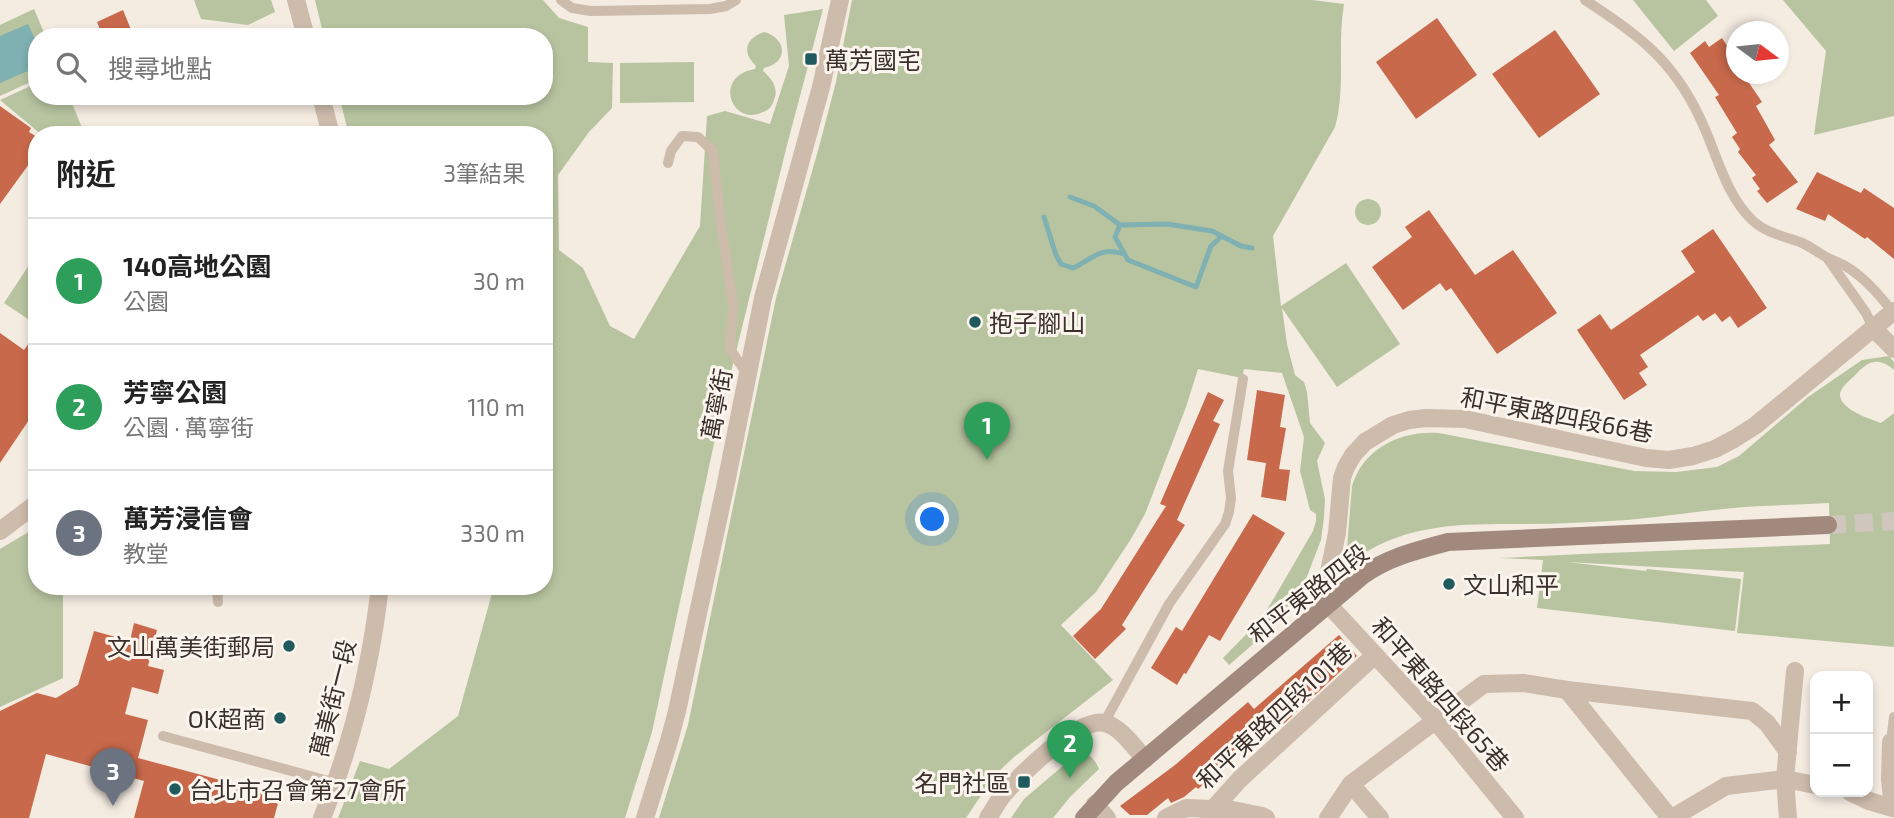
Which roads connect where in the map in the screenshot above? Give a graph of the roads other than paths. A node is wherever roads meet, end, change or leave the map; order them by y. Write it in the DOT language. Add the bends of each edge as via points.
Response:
graph roads {
  1 [pos="296,0"];
  2 [pos="561,0"];
  3 [pos="736,0"];
  4 [pos="840,0"];
  5 [pos="1585,0"];
  6 [pos="673,5"];
  7 [pos="304,28"];
  8 [pos="323,105"];
  9 [pos="329,126"];
  10 [pos="668,163"];
  11 [pos="1826,257"];
  12 [pos="1894,311"];
  13 [pos="1873,328"];
  14 [pos="1894,349"];
  15 [pos="747,373"];
  16 [pos="1243,379"];
  17 [pos="28,510"];
  18 [pos="1828,525"];
  19 [pos="0,531"];
  20 [pos="218,595"];
  21 [pos="378,595"];
  22 [pos="218,602"];
  23 [pos="1328,604"];
  24 [pos="1375,655"];
  25 [pos="1795,671"];
  26 [pos="1567,690"];
  27 [pos="1894,717"];
  28 [pos="1435,720"];
  29 [pos="1104,723"];
  30 [pos="163,736"];
  31 [pos="1893,742"];
  32 [pos="1788,752"];
  33 [pos="1145,759"];
  34 [pos="1785,779"];
  35 [pos="336,783"];
  36 [pos="1351,784"];
  37 [pos="1810,784"];
  38 [pos="1861,797"];
  39 [pos="1894,809"];
  40 [pos="1095,813"];
  41 [pos="1211,813"];
  42 [pos="322,818"];
  43 [pos="645,818"];
  44 [pos="988,818"];
  45 [pos="1166,818"];
  46 [pos="1266,818"];
  47 [pos="1328,818"];
  48 [pos="1380,818"];
  49 [pos="1515,818"];
  50 [pos="1671,818"];
  51 [pos="1788,818"];
  1 -- 7 [label="street"];
  2 -- 6 [label="lane" via="583,10"];
  3 -- 6 [label="lane" via="710,9"];
  4 -- 15 [label="street, 萬寧街"];
  5 -- 11 [label="lane" via="1647,44 1681,82 1738,204 1751,219"];
  8 -- 9 [label="street"];
  10 -- 15 [label="lane" via="682,136 698,137 713,151 733,305 730,349"];
  11 -- 12 [label="lane" via="1849,268"];
  11 -- 13 [label="lane"];
  12 -- 13 [label="street, 和平東路四段66巷"];
  13 -- 14 [label="street"];
  13 -- 23 [label="street, 和平東路四段66巷" via="1756,425 1693,456 1646,458 1445,417 1409,420 1379,432 1353,455 1342,478 1327,581"];
  15 -- 43 [label="street, 萬寧街" via="677,711"];
  16 -- 29 [label="lane" via="1228,471 1231,498 1225,524 1169,604"];
  17 -- 19 [label="street"];
  18 -- 23 [label="main road, 和平東路四段" via="1448,542 1402,554 1371,569"];
  20 -- 22 [label="lane"];
  21 -- 35 [label="street, 萬美街一段" via="360,695"];
  23 -- 24 [label="street, 和平東路四段65巷"];
  23 -- 33 [label="main road, 和平東路四段"];
  24 -- 28 [label="street, 和平東路四段65巷"];
  24 -- 41 [label="street, 和平東路四段101巷" via="1240,779"];
  25 -- 32 [label="street"];
  26 -- 28 [label="street" via="1523,683 1484,684"];
  26 -- 32 [label="street" via="1752,710"];
  26 -- 50 [label="street"];
  27 -- 31 [label="lane"];
  28 -- 36 [label="street"];
  28 -- 49 [label="street, 和平東路四段65巷"];
  29 -- 33 [label="street"];
  29 -- 44 [label="street" via="1086,725 1049,751 1025,771"];
  30 -- 35 [label="lane"];
  31 -- 39 [label="street" via="1890,779"];
  32 -- 34 [label="street"];
  33 -- 40 [label="main road, 和平東路四段" via="1116,783"];
  34 -- 37 [label="street"];
  34 -- 50 [label="street" via="1726,786"];
  34 -- 51 [label="street"];
  35 -- 42 [label="street, 萬美街一段"];
  36 -- 47 [label="street"];
  36 -- 48 [label="street"];
  38 -- 39 [label="street"];
  41 -- 45 [label="street, 和平東路四段101巷" via="1186,808"];
  41 -- 46 [label="street" via="1233,810"];
}
